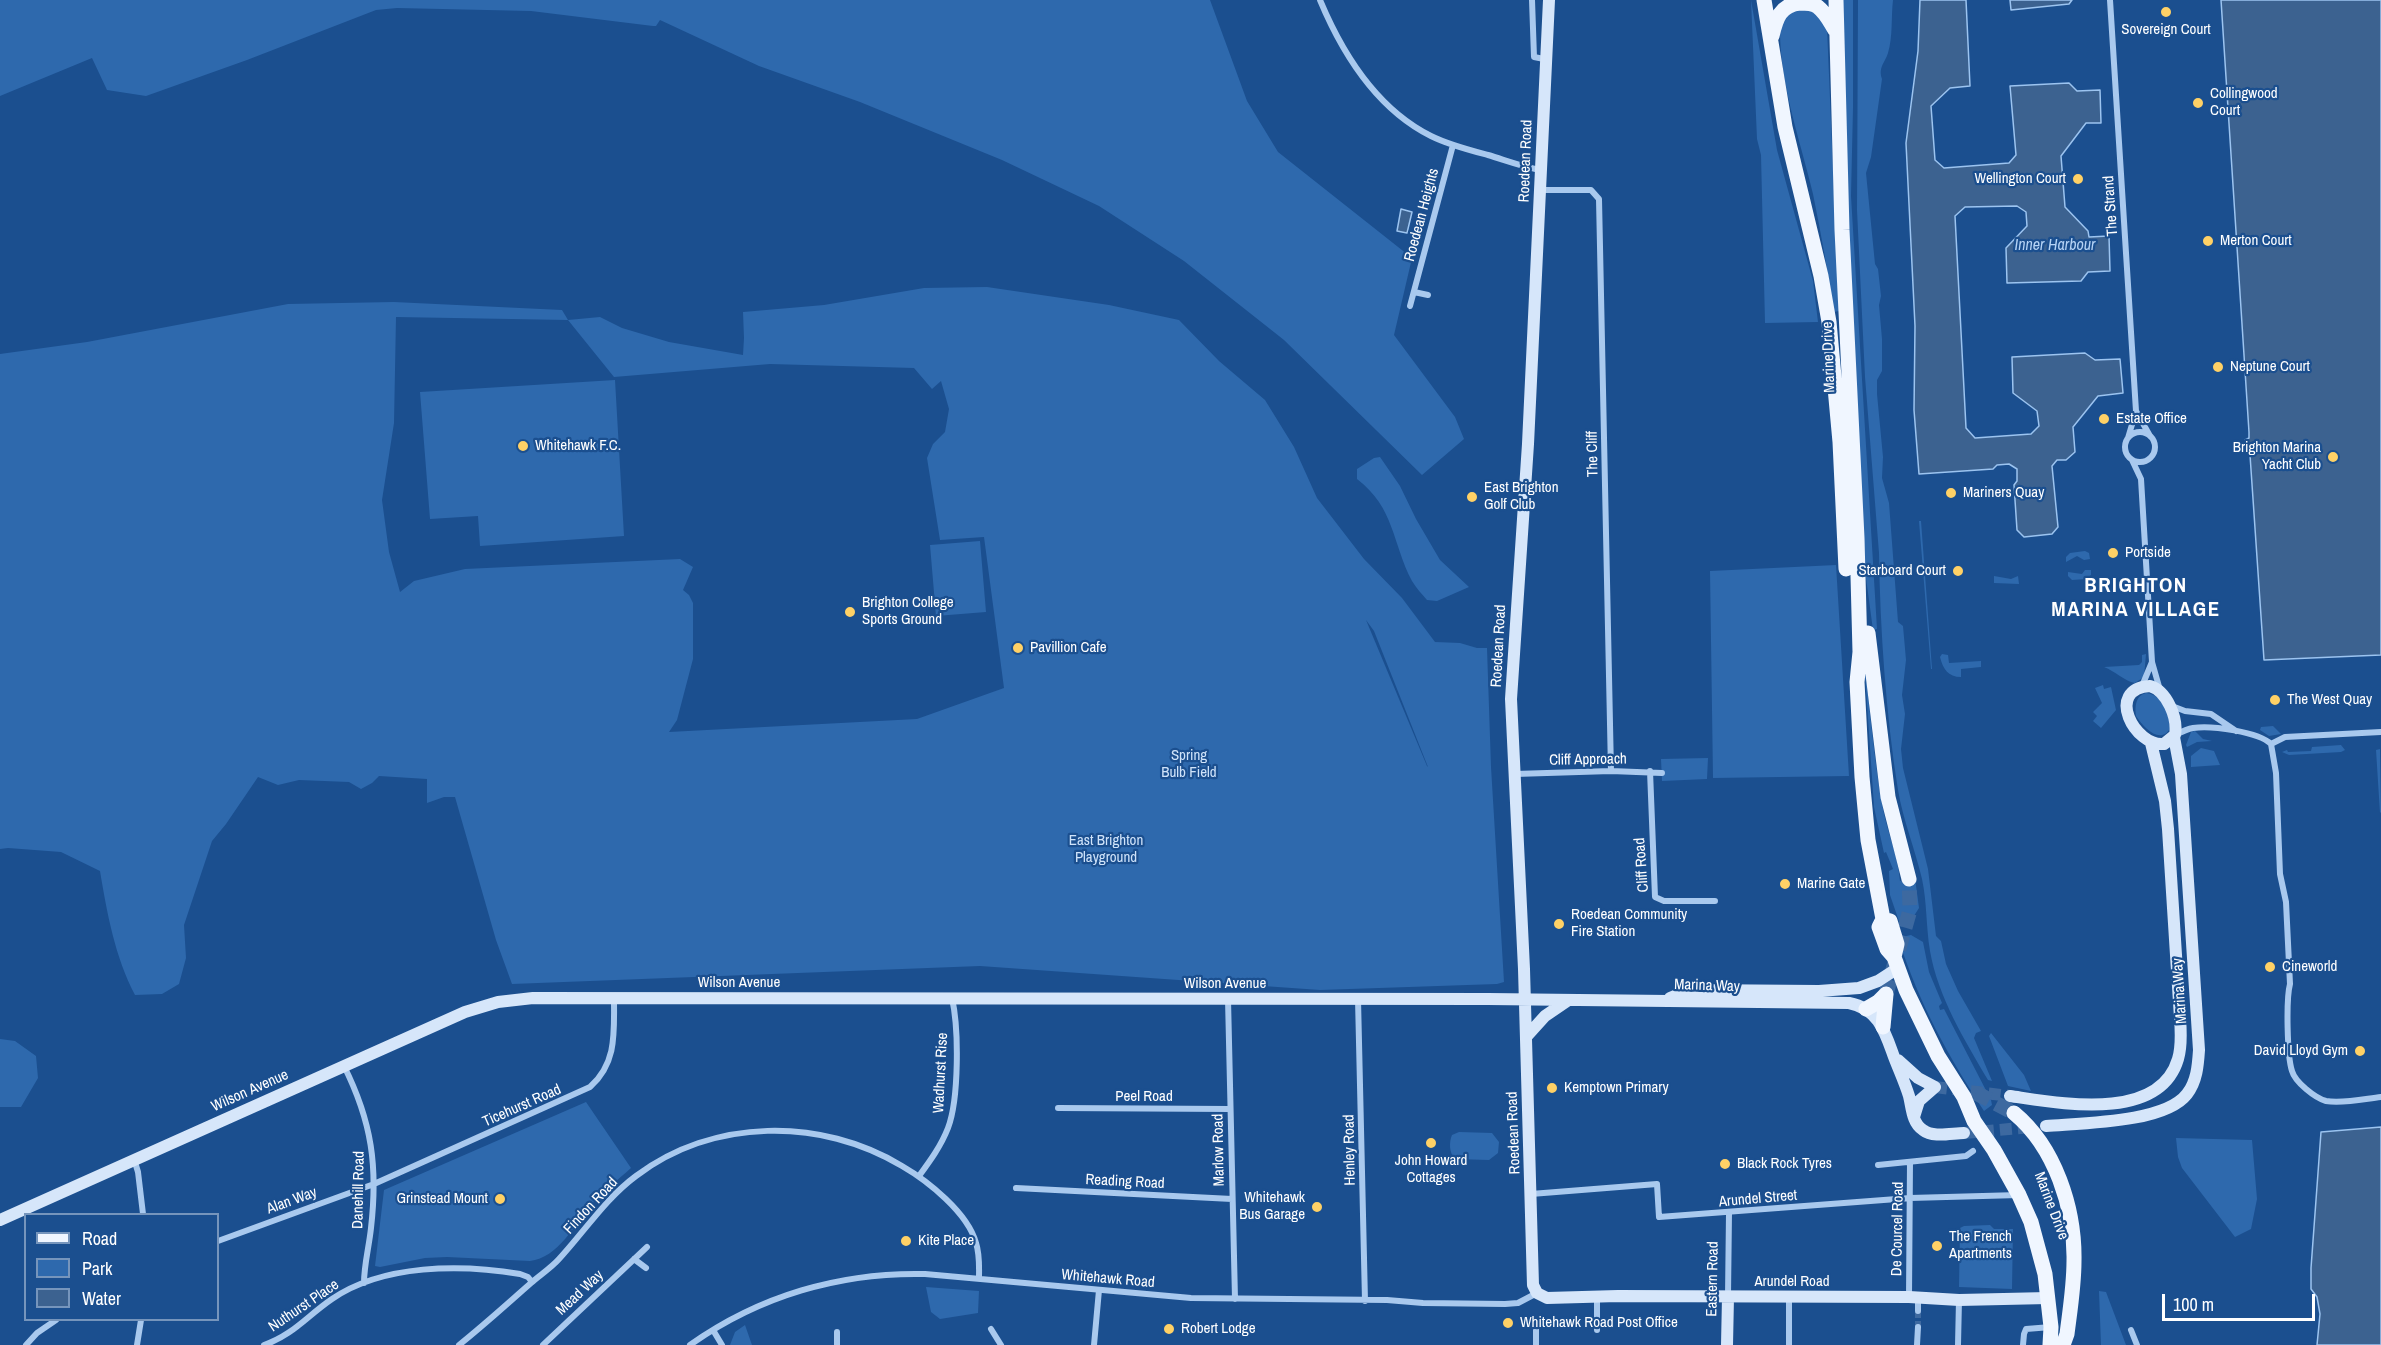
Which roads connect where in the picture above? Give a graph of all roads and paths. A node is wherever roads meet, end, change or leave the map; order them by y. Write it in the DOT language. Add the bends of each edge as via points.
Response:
graph roads {
  1 [pos="1320,0"];
  2 [pos="1764,0"];
  3 [pos="1836,0"];
  4 [pos="2110,0"];
  5 [pos="1532,2"];
  6 [pos="1548,3"];
  7 [pos="1835,30"];
  8 [pos="1770,46"];
  9 [pos="1544,59"];
  10 [pos="1454,145"];
  11 [pos="1542,170"];
  12 [pos="1541,190"];
  13 [pos="1414,292"];
  14 [pos="1428,295"];
  15 [pos="1410,306"];
  16 [pos="2137,413"];
  17 [pos="2141,432"];
  18 [pos="2150,435"];
  19 [pos="2128,438"];
  20 [pos="2132,460"];
  21 [pos="2147,460"];
  22 [pos="2141,479"];
  23 [pos="1857,538"];
  24 [pos="2152,662"];
  25 [pos="1857,682"];
  26 [pos="2141,687"];
  27 [pos="2161,694"];
  28 [pos="2168,705"];
  29 [pos="2236,731"];
  30 [pos="2381,732"];
  31 [pos="2175,736"];
  32 [pos="2151,742"];
  33 [pos="2271,744"];
  34 [pos="1611,771"];
  35 [pos="1650,771"];
  36 [pos="1662,773"];
  37 [pos="1514,774"];
  38 [pos="1909,879"];
  39 [pos="1715,901"];
  40 [pos="1896,963"];
  41 [pos="952,998"];
  42 [pos="614,999"];
  43 [pos="1228,999"];
  44 [pos="1358,999"];
  45 [pos="1523,999"];
  46 [pos="1666,999"];
  47 [pos="1567,1001"];
  48 [pos="1866,1009"];
  49 [pos="1883,1027"];
  50 [pos="1526,1037"];
  51 [pos="1894,1057"];
  52 [pos="344,1066"];
  53 [pos="2010,1096"];
  54 [pos="1964,1097"];
  55 [pos="2381,1097"];
  56 [pos="1058,1108"];
  57 [pos="1230,1109"];
  58 [pos="2014,1113"];
  59 [pos="1914,1119"];
  60 [pos="2046,1126"];
  61 [pos="1964,1133"];
  62 [pos="1973,1151"];
  63 [pos="134,1159"];
  64 [pos="1910,1162"];
  65 [pos="1878,1165"];
  66 [pos="919,1176"];
  67 [pos="374,1184"];
  68 [pos="1016,1188"];
  69 [pos="1530,1194"];
  70 [pos="2019,1195"];
  71 [pos="1910,1198"];
  72 [pos="1232,1199"];
  73 [pos="143,1213"];
  74 [pos="1729,1213"];
  75 [pos="0,1220"];
  76 [pos="219,1241"];
  77 [pos="647,1247"];
  78 [pos="634,1259"];
  79 [pos="646,1268"];
  80 [pos="979,1280"];
  81 [pos="532,1282"];
  82 [pos="364,1283"];
  83 [pos="1099,1290"];
  84 [pos="1537,1293"];
  85 [pos="1597,1296"];
  86 [pos="1728,1297"];
  87 [pos="1789,1297"];
  88 [pos="1913,1298"];
  89 [pos="2048,1298"];
  90 [pos="1235,1299"];
  91 [pos="1959,1300"];
  92 [pos="1365,1301"];
  93 [pos="1918,1311"];
  94 [pos="55,1321"];
  95 [pos="141,1321"];
  96 [pos="1536,1322"];
  97 [pos="1918,1327"];
  98 [pos="2051,1327"];
  99 [pos="991,1329"];
  100 [pos="713,1330"];
  101 [pos="1597,1330"];
  102 [pos="2131,1330"];
  103 [pos="837,1332"];
  104 [pos="267,1344"];
  105 [pos="26,1345"];
  106 [pos="137,1345"];
  107 [pos="459,1345"];
  108 [pos="543,1345"];
  109 [pos="690,1345"];
  110 [pos="722,1345"];
  111 [pos="837,1345"];
  112 [pos="1001,1345"];
  113 [pos="1094,1345"];
  114 [pos="1536,1345"];
  115 [pos="1727,1345"];
  116 [pos="1789,1345"];
  117 [pos="1917,1345"];
  118 [pos="1958,1345"];
  119 [pos="2023,1345"];
  120 [pos="2050,1345"];
  121 [pos="2062,1345"];
  122 [pos="2137,1345"];
  1 -- 10 [label="street" via="1337,37 1371,88 1413,125"];
  2 -- 8 [label="main road, Marine Drive"];
  3 -- 7 [label="main road, Marine Drive"];
  4 -- 16 [label="street, The Strand"];
  5 -- 6 [label="street"];
  5 -- 9 [label="street" via="1534,57"];
  6 -- 9 [label="street, Roedean Road"];
  7 -- 8 [label="main road, Marine Drive" via="1818,6 1795,4 1780,12"];
  7 -- 23 [label="main road, Marine Drive"];
  8 -- 25 [label="main road, Marine Drive" via="1829,322 1840,442 1850,650"];
  9 -- 11 [label="street, Roedean Road"];
  10 -- 11 [label="street"];
  10 -- 13 [label="street, Roedean Heights"];
  11 -- 12 [label="street, Roedean Road"];
  12 -- 34 [label="street, The Cliff" via="1591,190 1599,200"];
  12 -- 37 [label="street, Roedean Road" via="1511,699"];
  13 -- 14 [label="street"];
  13 -- 15 [label="street, Roedean Heights"];
  16 -- 17 [label="street, The Strand"];
  16 -- 18 [label="street, The Strand"];
  16 -- 19 [label="street, The Strand"];
  17 -- 18 [label="street"];
  17 -- 19 [label="street"];
  18 -- 21 [label="street" via="2155,449"];
  19 -- 20 [label="street" via="2126,452"];
  20 -- 21 [label="street"];
  20 -- 22 [label="street"];
  21 -- 22 [label="street"];
  22 -- 24 [label="street"];
  23 -- 25 [label="main road, Marine Drive"];
  23 -- 38 [label="main road" via="1888,797"];
  24 -- 26 [label="street"];
  24 -- 27 [label="street"];
  25 -- 40 [label="main road, Marine Drive" via="1868,840 1883,919 1890,921 1897,944"];
  26 -- 27 [label="street" via="2152,686"];
  26 -- 32 [label="street" via="2129,696 2127,711 2133,725"];
  27 -- 28 [label="street"];
  28 -- 29 [label="street" via="2211,714"];
  28 -- 31 [label="street"];
  29 -- 31 [label="street" via="2192,728"];
  29 -- 33 [label="street" via="2263,737"];
  30 -- 33 [label="street" via="2285,737"];
  31 -- 32 [label="street" via="2164,744"];
  31 -- 60 [label="street, Marina Way" via="2181,774 2199,1050 2194,1080 2183,1099 2160,1112"];
  32 -- 53 [label="street, Marina Way" via="2167,820 2180,1018 2178,1062 2161,1087 2134,1100 2069,1105"];
  33 -- 55 [label="street" via="2280,874 2286,902 2291,1069 2297,1080 2323,1100"];
  34 -- 35 [label="street, Cliff Approach"];
  34 -- 37 [label="street, Cliff Approach"];
  35 -- 36 [label="street, Cliff Approach"];
  35 -- 39 [label="street, Cliff Road" via="1655,897 1664,901"];
  37 -- 45 [label="street, Roedean Road"];
  40 -- 46 [label="street" via="1878,981 1859,988 1689,990"];
  40 -- 54 [label="main road, Marine Drive" via="1922,1026"];
  41 -- 42 [label="street, Wilson Avenue"];
  41 -- 43 [label="street, Wilson Avenue"];
  41 -- 66 [label="street, Wadhurst Rise" via="956,1064 951,1117 943,1140"];
  42 -- 52 [label="street, Wilson Avenue" via="533,998 498,1002 465,1012"];
  42 -- 67 [label="street, Ticehurst Road" via="613,1051 605,1071 591,1088"];
  43 -- 44 [label="street, Wilson Avenue"];
  43 -- 57 [label="street, Marlow Road"];
  44 -- 45 [label="street, Wilson Avenue"];
  44 -- 92 [label="street, Henley Road"];
  45 -- 47 [label="street, Marina Way"];
  45 -- 50 [label="street, Roedean Road"];
  46 -- 47 [label="street, Marina Way"];
  46 -- 48 [label="street, Marina Way" via="1844,1003"];
  47 -- 50 [label="street" via="1545,1016"];
  48 -- 49 [label="street"];
  48 -- 49 [label="main road" via="1886,994"];
  49 -- 51 [label="street"];
  50 -- 69 [label="street, Roedean Road"];
  51 -- 59 [label="street"];
  51 -- 59 [label="street" via="1935,1087 1919,1101"];
  52 -- 63 [label="street, Wilson Avenue"];
  52 -- 67 [label="street, Danehill Road" via="369,1128"];
  54 -- 70 [label="main road, Marine Drive" via="1974,1121"];
  54 -- 121 [label="main road, Marine Drive" via="2004,1146 2039,1215 2053,1264"];
  56 -- 57 [label="street, Peel Road"];
  57 -- 72 [label="street, Marlow Road"];
  58 -- 121 [label="main road" via="2032,1130 2048,1154 2070,1217 2074,1262 2067,1334"];
  59 -- 61 [label="street" via="1931,1134"];
  62 -- 64 [label="street" via="1966,1156"];
  63 -- 73 [label="street"];
  63 -- 75 [label="street, Wilson Avenue"];
  64 -- 65 [label="street"];
  64 -- 71 [label="street, De Courcel Road"];
  66 -- 80 [label="street, Findon Road" via="954,1209 973,1235 979,1256"];
  66 -- 81 [label="street, Findon Road" via="867,1148 819,1134 741,1132 717,1138 678,1151 637,1175 615,1193 559,1260"];
  67 -- 76 [label="street, Alan Way"];
  67 -- 82 [label="street, Danehill Road"];
  68 -- 72 [label="street, Reading Road"];
  69 -- 74 [label="street, Arundel Street" via="1658,1184 1659,1217"];
  69 -- 84 [label="street, Roedean Road" via="1533,1282"];
  70 -- 71 [label="street, Arundel Street"];
  70 -- 89 [label="main road, Marine Drive" via="2040,1251"];
  71 -- 74 [label="street, Arundel Street"];
  71 -- 88 [label="street, De Courcel Road"];
  72 -- 90 [label="street, Marlow Road"];
  74 -- 86 [label="street, Eastern Road"];
  77 -- 78 [label="street, Mead Way"];
  78 -- 79 [label="street"];
  78 -- 108 [label="street, Mead Way"];
  80 -- 83 [label="street, Whitehawk Road"];
  80 -- 100 [label="street, Whitehawk Road" via="907,1274 854,1278 792,1293"];
  81 -- 82 [label="street, Nuthurst Place" via="520,1274 462,1267"];
  81 -- 107 [label="street, Findon Road"];
  82 -- 104 [label="street, Nuthurst Place" via="332,1299 299,1327"];
  83 -- 90 [label="street, Whitehawk Road"];
  83 -- 113 [label="street"];
  84 -- 85 [label="street, Arundel Road" via="1547,1298"];
  84 -- 92 [label="street, Whitehawk Road" via="1511,1304"];
  85 -- 86 [label="street, Arundel Road"];
  85 -- 101 [label="street"];
  86 -- 87 [label="street, Arundel Road"];
  86 -- 115 [label="street, Eastern Road"];
  87 -- 88 [label="street, Arundel Road"];
  87 -- 116 [label="street"];
  88 -- 91 [label="street, Arundel Road"];
  88 -- 93 [label="street, De Courcel Road"];
  89 -- 91 [label="street, Arundel Road"];
  89 -- 98 [label="main road, Marine Drive"];
  90 -- 92 [label="street, Whitehawk Road"];
  91 -- 118 [label="street"];
  94 -- 105 [label="street"];
  95 -- 106 [label="street"];
  96 -- 114 [label="street"];
  97 -- 117 [label="street"];
  98 -- 119 [label="street" via="2026,1329"];
  98 -- 120 [label="main road, Marine Drive"];
  99 -- 112 [label="street"];
  100 -- 109 [label="street, Whitehawk Road"];
  100 -- 110 [label="street"];
  102 -- 122 [label="street"];
  103 -- 111 [label="street"];
}
